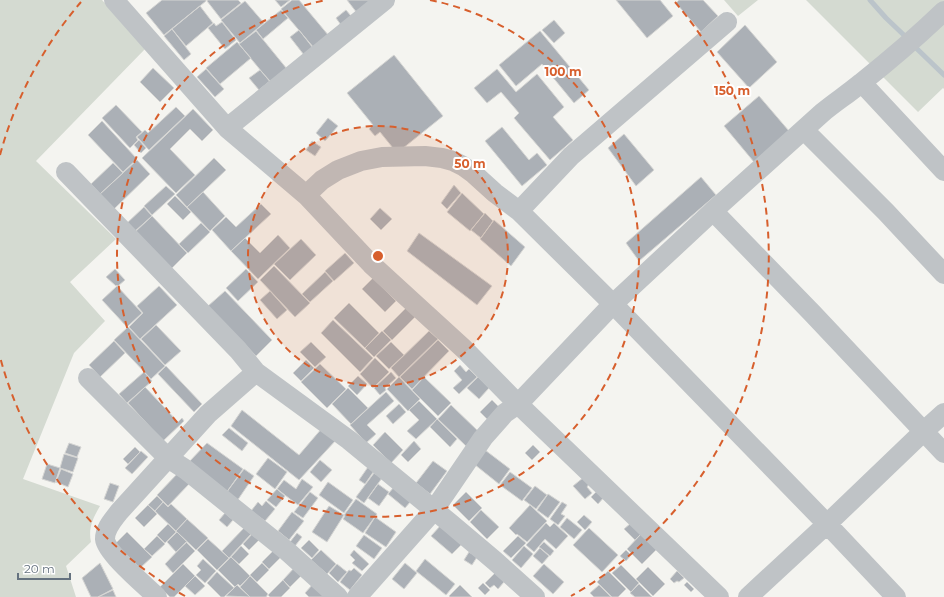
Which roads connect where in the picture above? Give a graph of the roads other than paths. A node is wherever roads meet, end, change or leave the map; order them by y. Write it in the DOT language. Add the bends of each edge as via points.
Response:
graph roads {
  1 [pos="114,0"];
  2 [pos="384,0"];
  3 [pos="944,11"];
  4 [pos="727,22"];
  5 [pos="862,83"];
  6 [pos="226,128"];
  7 [pos="804,130"];
  8 [pos="944,171"];
  9 [pos="66,172"];
  10 [pos="306,195"];
  11 [pos="519,210"];
  12 [pos="713,211"];
  13 [pos="944,274"];
  14 [pos="613,304"];
  15 [pos="256,372"];
  16 [pos="88,378"];
  17 [pos="518,404"];
  18 [pos="944,413"];
  19 [pos="924,431"];
  20 [pos="944,453"];
  21 [pos="168,458"];
  22 [pos="434,510"];
  23 [pos="827,524"];
  24 [pos="157,597"];
  25 [pos="338,597"];
  26 [pos="358,597"];
  27 [pos="535,597"];
  28 [pos="719,597"];
  29 [pos="748,597"];
  30 [pos="896,597"];
  1 -- 6 [label="street"];
  2 -- 6 [label="street"];
  3 -- 5 [label="street"];
  4 -- 11 [label="street" via="571,156"];
  5 -- 7 [label="street" via="835,102"];
  5 -- 8 [label="street"];
  6 -- 10 [label="street"];
  7 -- 12 [label="street"];
  7 -- 13 [label="street"];
  9 -- 15 [label="street"];
  10 -- 11 [label="street" via="338,170 361,161 382,157 425,156 453,161 463,166"];
  10 -- 17 [label="street" via="371,264"];
  11 -- 14 [label="street"];
  12 -- 14 [label="street"];
  12 -- 19 [label="street"];
  14 -- 17 [label="street"];
  14 -- 23 [label="street"];
  15 -- 21 [label="street" via="208,414"];
  15 -- 22 [label="street" via="348,440"];
  16 -- 21 [label="street"];
  17 -- 22 [label="street" via="505,413 483,438"];
  17 -- 28 [label="street"];
  18 -- 19 [label="street"];
  19 -- 20 [label="street"];
  19 -- 23 [label="street"];
  21 -- 24 [label="street" via="110,523 105,541 117,559"];
  21 -- 25 [label="street" via="287,551"];
  22 -- 26 [label="street"];
  22 -- 27 [label="street"];
  23 -- 29 [label="street"];
  23 -- 30 [label="street"];
}
